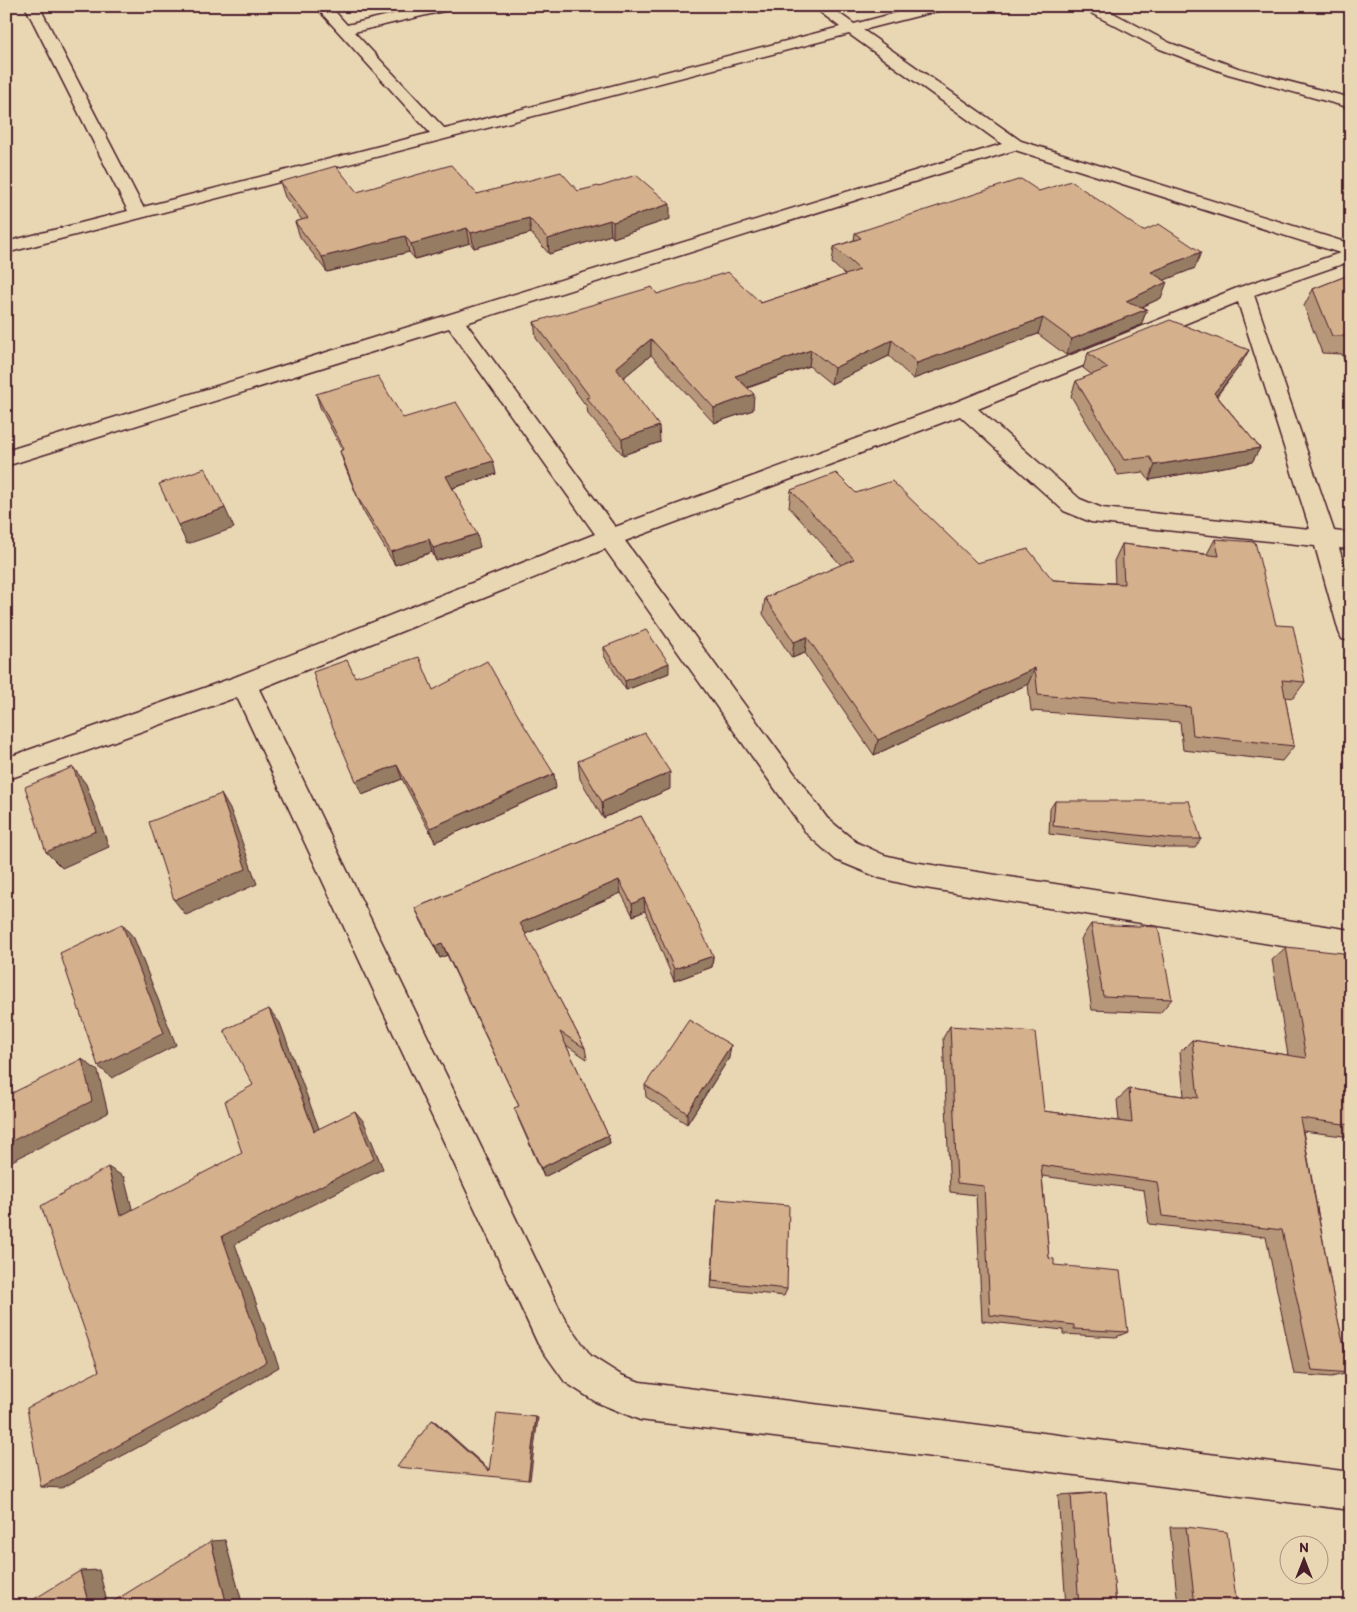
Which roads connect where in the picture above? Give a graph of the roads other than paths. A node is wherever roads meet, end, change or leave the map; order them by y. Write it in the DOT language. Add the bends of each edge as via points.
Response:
graph roads {
  1 [pos="32,6"];
  2 [pos="322,6"];
  3 [pos="446,6"];
  4 [pos="819,6"];
  5 [pos="940,6"];
  6 [pos="1088,6"];
  7 [pos="852,29"];
  8 [pos="344,30"];
  9 [pos="1351,103"];
  10 [pos="441,135"];
  11 [pos="1015,145"];
  12 [pos="138,214"];
  13 [pos="6,248"];
  14 [pos="1351,250"];
  15 [pos="1351,255"];
  16 [pos="1244,292"];
  17 [pos="453,319"];
  18 [pos="963,408"];
  19 [pos="6,459"];
  20 [pos="609,538"];
  21 [pos="1325,538"];
  22 [pos="1351,541"];
  23 [pos="1351,632"];
  24 [pos="244,684"];
  25 [pos="6,769"];
  26 [pos="1351,944"];
  27 [pos="1351,1491"];
  1 -- 12 [label="street"];
  2 -- 8 [label="street"];
  3 -- 8 [label="street"];
  4 -- 7 [label="street"];
  5 -- 7 [label="street"];
  6 -- 9 [label="street" via="1165,46 1233,71"];
  7 -- 10 [label="street"];
  7 -- 11 [label="street"];
  8 -- 10 [label="street"];
  10 -- 12 [label="street"];
  11 -- 14 [label="street"];
  11 -- 17 [label="street"];
  12 -- 13 [label="street"];
  15 -- 16 [label="street"];
  16 -- 18 [label="street"];
  16 -- 21 [label="street"];
  17 -- 19 [label="street"];
  17 -- 20 [label="street"];
  18 -- 20 [label="street"];
  18 -- 21 [label="street" via="1072,505 1084,510 1108,517"];
  20 -- 24 [label="street"];
  20 -- 26 [label="street" via="817,826 846,851 880,866 913,874"];
  21 -- 22 [label="street"];
  21 -- 23 [label="street"];
  24 -- 25 [label="street"];
  24 -- 27 [label="street" via="551,1331 578,1369 609,1389 640,1401"];
}
